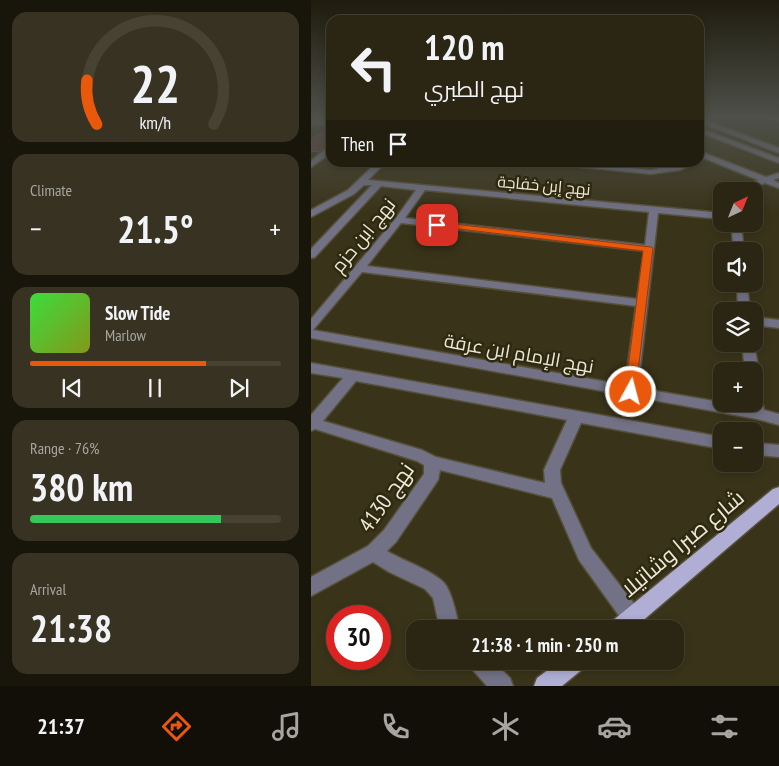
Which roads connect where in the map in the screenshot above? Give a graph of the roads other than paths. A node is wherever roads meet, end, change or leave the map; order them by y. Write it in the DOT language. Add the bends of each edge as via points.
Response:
graph roads {
  1 [pos="751,150"];
  2 [pos="326,153"];
  3 [pos="704,156"];
  4 [pos="708,158"];
  5 [pos="704,159"];
  6 [pos="779,161"];
  7 [pos="311,165"];
  8 [pos="376,167"];
  9 [pos="594,167"];
  10 [pos="680,167"];
  11 [pos="779,175"];
  12 [pos="765,180"];
  13 [pos="363,182"];
  14 [pos="760,182"];
  15 [pos="379,183"];
  16 [pos="779,186"];
  17 [pos="422,188"];
  18 [pos="654,210"];
  19 [pos="311,214"];
  20 [pos="713,215"];
  21 [pos="399,220"];
  22 [pos="648,248"];
  23 [pos="311,255"];
  24 [pos="359,268"];
  25 [pos="642,304"];
  26 [pos="763,322"];
  27 [pos="779,324"];
  28 [pos="311,327"];
  29 [pos="311,334"];
  30 [pos="311,368"];
  31 [pos="353,375"];
  32 [pos="631,392"];
  33 [pos="757,414"];
  34 [pos="577,416"];
  35 [pos="779,420"];
  36 [pos="312,424"];
  37 [pos="713,441"];
  38 [pos="763,450"];
  39 [pos="779,451"];
  40 [pos="433,462"];
  41 [pos="558,493"];
  42 [pos="779,494"];
  43 [pos="374,552"];
  44 [pos="311,587"];
  45 [pos="632,617"];
  46 [pos="448,620"];
  47 [pos="628,620"];
  48 [pos="487,670"];
  49 [pos="565,670"];
  50 [pos="502,686"];
  51 [pos="545,686"];
  1 -- 6 [label="street"];
  2 -- 7 [label="street"];
  3 -- 4 [label="street"];
  4 -- 5 [label="street"];
  4 -- 12 [label="street"];
  8 -- 13 [label="street"];
  9 -- 10 [label="street" via="651,172"];
  11 -- 12 [label="street"];
  12 -- 14 [label="street"];
  12 -- 16 [label="street"];
  13 -- 15 [label="street, نهج إبن خفاجة"];
  13 -- 19 [label="street"];
  15 -- 17 [label="street, نهج إبن خفاجة"];
  15 -- 23 [label="street"];
  17 -- 18 [label="street, نهج إبن خفاجة"];
  17 -- 21 [label="street, نهج ابن حزم"];
  18 -- 20 [label="street, نهج إبن خفاجة"];
  18 -- 22 [label="street"];
  21 -- 22 [label="street"];
  21 -- 24 [label="street, نهج ابن حزم"];
  22 -- 25 [label="street"];
  24 -- 25 [label="street"];
  24 -- 28 [label="street, نهج ابن حزم"];
  25 -- 32 [label="street"];
  26 -- 27 [label="street"];
  29 -- 32 [label="street, نهج الإمام ابن عرفة"];
  30 -- 31 [label="street"];
  31 -- 34 [label="street"];
  31 -- 36 [label="street"];
  32 -- 33 [label="street, نهج الإمام ابن عرفة"];
  33 -- 35 [label="street, نهج الإمام ابن عرفة"];
  34 -- 37 [label="street"];
  34 -- 41 [label="street" via="552,470"];
  36 -- 40 [label="street, نهج 4130"];
  38 -- 39 [label="street"];
  40 -- 41 [label="street"];
  40 -- 43 [label="street, نهج 4130" via="432,475"];
  41 -- 45 [label="street" via="585,554"];
  42 -- 45 [label="main road, شارع صبرا وشاتيلا"];
  43 -- 44 [label="street, نهج 4130"];
  43 -- 46 [label="street" via="432,583 440,592"];
  45 -- 47 [label="main road, شارع صبرا وشاتيلا"];
  48 -- 50 [label="street"];
  49 -- 51 [label="main road"];
}
